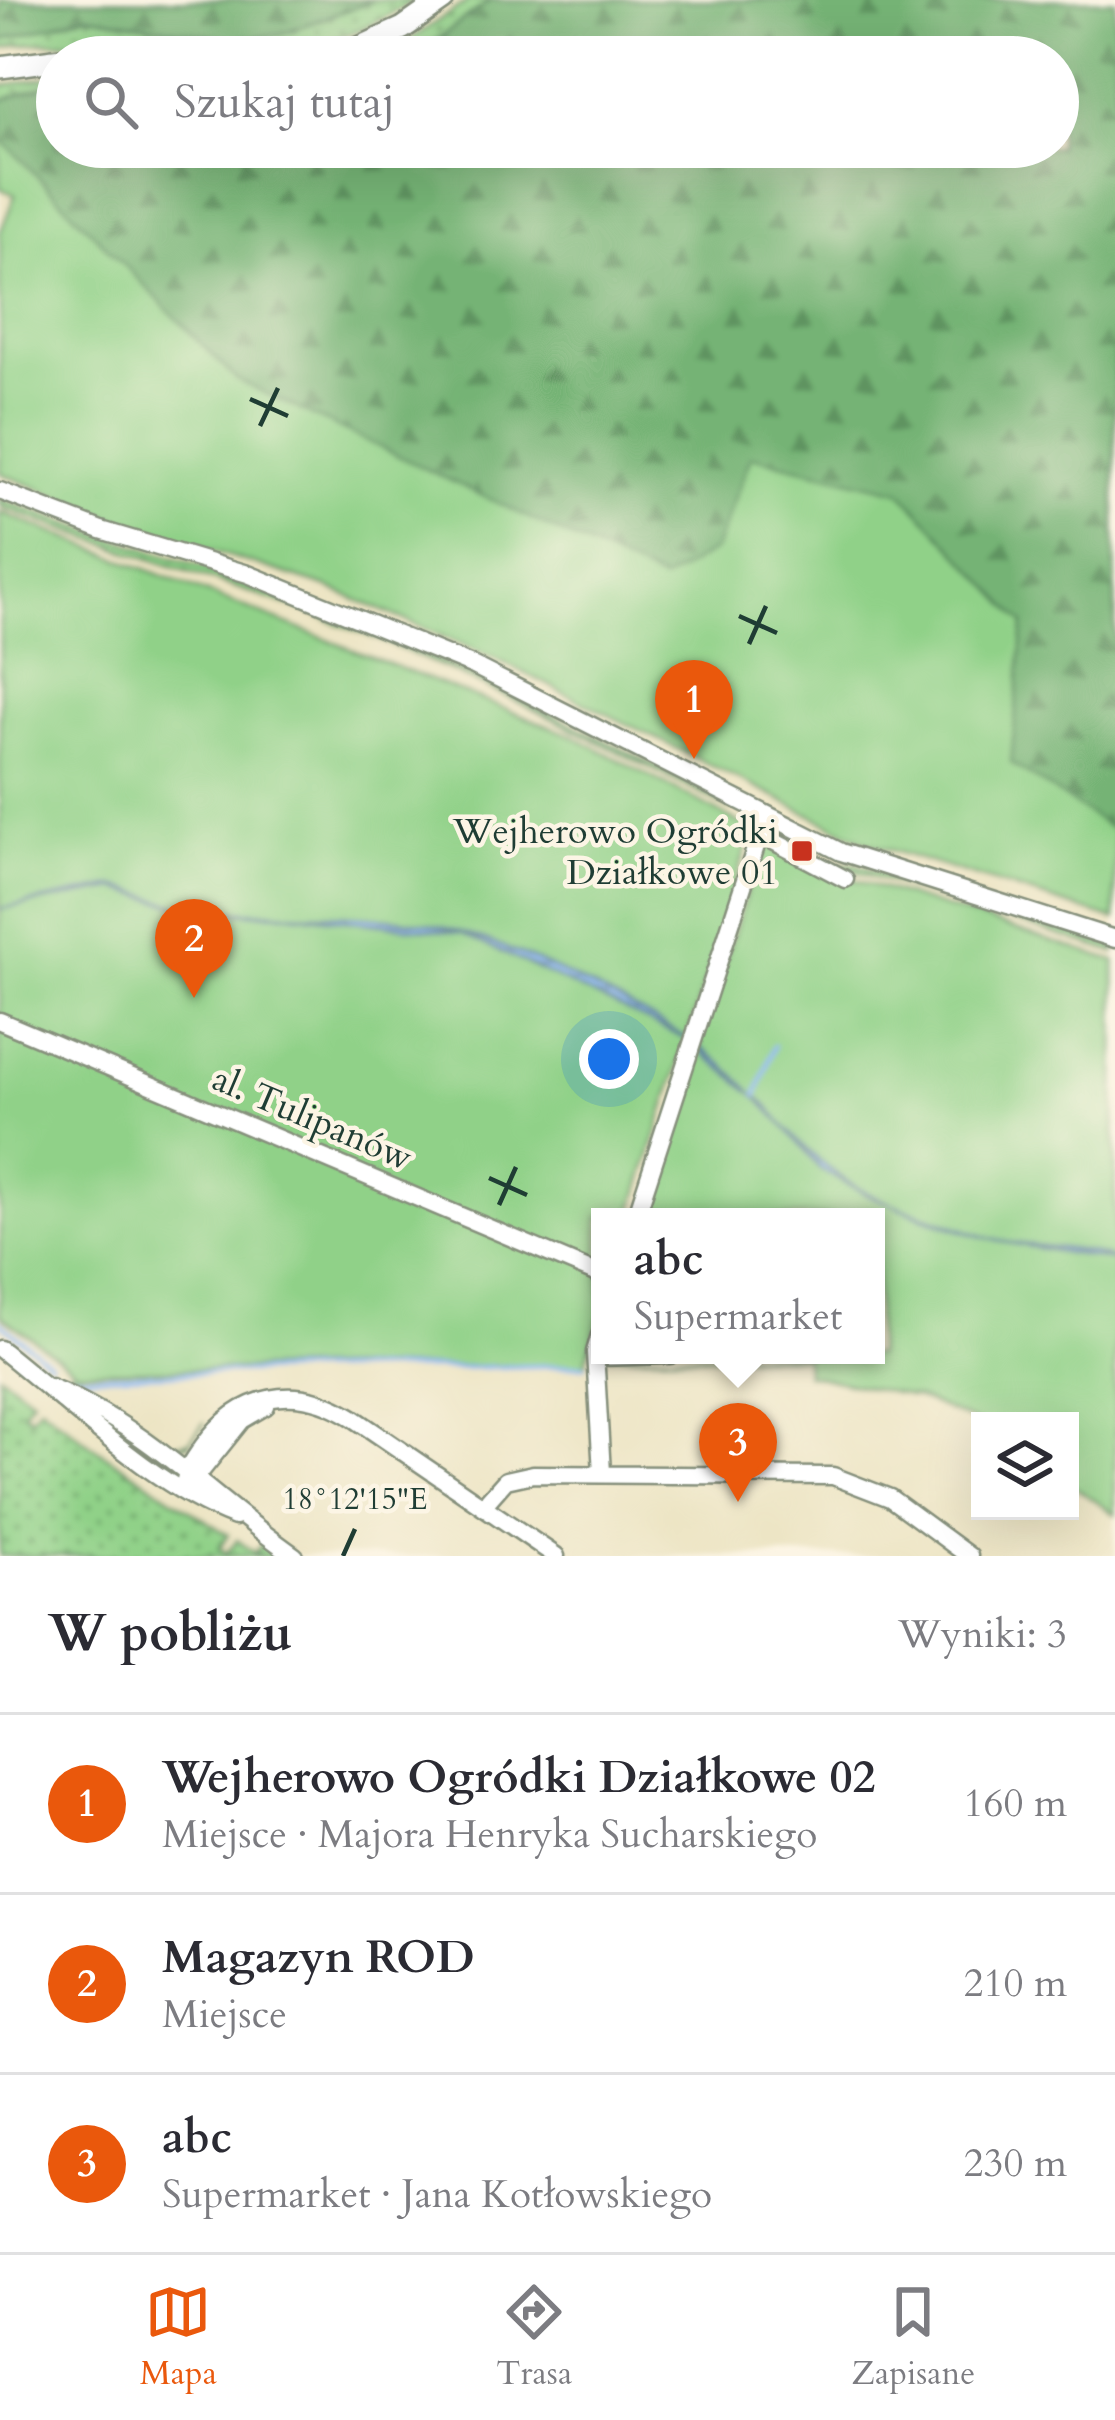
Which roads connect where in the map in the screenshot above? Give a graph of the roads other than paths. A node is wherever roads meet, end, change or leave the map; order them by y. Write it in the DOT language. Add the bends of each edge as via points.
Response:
graph roads {
  1 [pos="443,0"];
  2 [pos="386,36"];
  3 [pos="36,62"];
  4 [pos="0,67"];
  5 [pos="0,491"];
  6 [pos="766,815"];
  7 [pos="758,834"];
  8 [pos="845,879"];
  9 [pos="1115,939"];
  10 [pos="0,1021"];
  11 [pos="639,1208"];
  12 [pos="591,1271"];
  13 [pos="0,1348"];
  14 [pos="598,1364"];
  15 [pos="602,1473"];
  16 [pos="189,1480"];
  17 [pos="483,1506"];
  18 [pos="552,1555"];
  19 [pos="296,1556"];
  20 [pos="969,1556"];
  1 -- 2 [label="main road"];
  3 -- 4 [label="main road"];
  5 -- 6 [label="street" via="248,574 474,666"];
  6 -- 7 [label="street"];
  6 -- 9 [label="street" via="873,864"];
  7 -- 8 [label="street"];
  7 -- 11 [label="street"];
  10 -- 12 [label="street, al. Tulipanów"];
  13 -- 16 [label="street" via="75,1414"];
  14 -- 15 [label="street"];
  15 -- 17 [label="street" via="518,1476"];
  15 -- 20 [label="street" via="833,1476 890,1498"];
  16 -- 17 [label="street" via="235,1409 278,1400 338,1409"];
  16 -- 19 [label="street"];
  17 -- 18 [label="street"];
}
